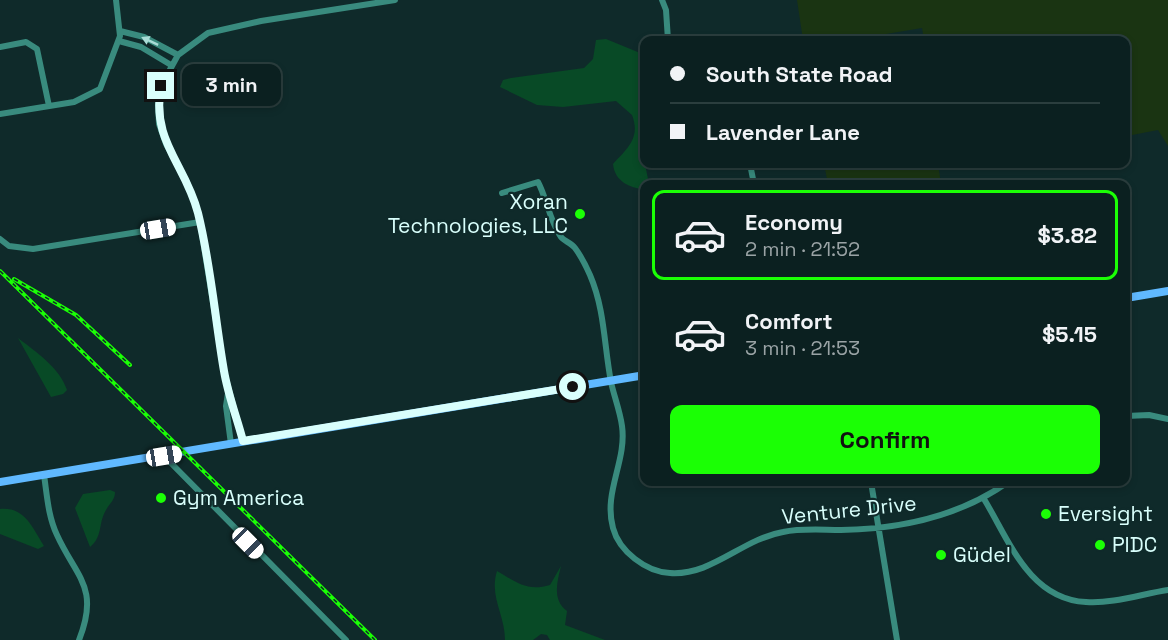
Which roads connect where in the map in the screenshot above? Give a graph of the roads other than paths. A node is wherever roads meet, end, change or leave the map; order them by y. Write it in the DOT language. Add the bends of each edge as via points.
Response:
graph roads {
  1 [pos="116,0"];
  2 [pos="395,0"];
  3 [pos="662,0"];
  4 [pos="120,31"];
  5 [pos="668,36"];
  6 [pos="119,41"];
  7 [pos="0,46"];
  8 [pos="178,55"];
  9 [pos="171,65"];
  10 [pos="49,106"];
  11 [pos="0,114"];
  12 [pos="502,193"];
  13 [pos="200,222"];
  14 [pos="0,239"];
  15 [pos="1168,291"];
  16 [pos="1130,297"];
  17 [pos="640,376"];
  18 [pos="611,380"];
  19 [pos="228,393"];
  20 [pos="1130,416"];
  21 [pos="1168,419"];
  22 [pos="243,441"];
  23 [pos="231,444"];
  24 [pos="164,456"];
  25 [pos="44,475"];
  26 [pos="0,482"];
  27 [pos="872,486"];
  28 [pos="1002,486"];
  29 [pos="984,499"];
  30 [pos="879,528"];
  31 [pos="1168,590"];
  32 [pos="79,640"];
  33 [pos="346,640"];
  34 [pos="897,640"];
  1 -- 4 [label="street"];
  2 -- 8 [label="street" via="208,33"];
  3 -- 5 [label="street"];
  4 -- 6 [label="street"];
  8 -- 4 [label="street, one-way" via="144,37"];
  6 -- 9 [label="street" via="141,47"];
  6 -- 10 [label="street" via="100,89 87,98"];
  7 -- 10 [label="street" via="26,42 37,50"];
  8 -- 9 [label="street"];
  9 -- 13 [label="street" via="161,86 159,124 191,190"];
  10 -- 11 [label="street"];
  12 -- 18 [label="street, Venture Drive" via="538,182 561,238 578,253 596,292"];
  13 -- 14 [label="street" via="33,249 9,246"];
  13 -- 19 [label="street"];
  15 -- 16 [label="main road"];
  17 -- 18 [label="main road"];
  18 -- 22 [label="main road"];
  18 -- 30 [label="street, Venture Drive" via="622,426 622,444 609,496 613,530 633,558 651,568 689,573 749,542 780,532"];
  19 -- 22 [label="street"];
  19 -- 23 [label="street"];
  20 -- 21 [label="street"];
  22 -- 23 [label="main road"];
  23 -- 24 [label="main road"];
  24 -- 25 [label="main road"];
  24 -- 33 [label="street"];
  25 -- 26 [label="main road"];
  25 -- 32 [label="street" via="54,529 78,570 85,592 85,623"];
  27 -- 30 [label="street"];
  28 -- 29 [label="street, Venture Drive"];
  29 -- 30 [label="street, Venture Drive" via="945,514"];
  29 -- 31 [label="street" via="1023,566 1050,591 1086,602"];
  30 -- 34 [label="street"];
}
